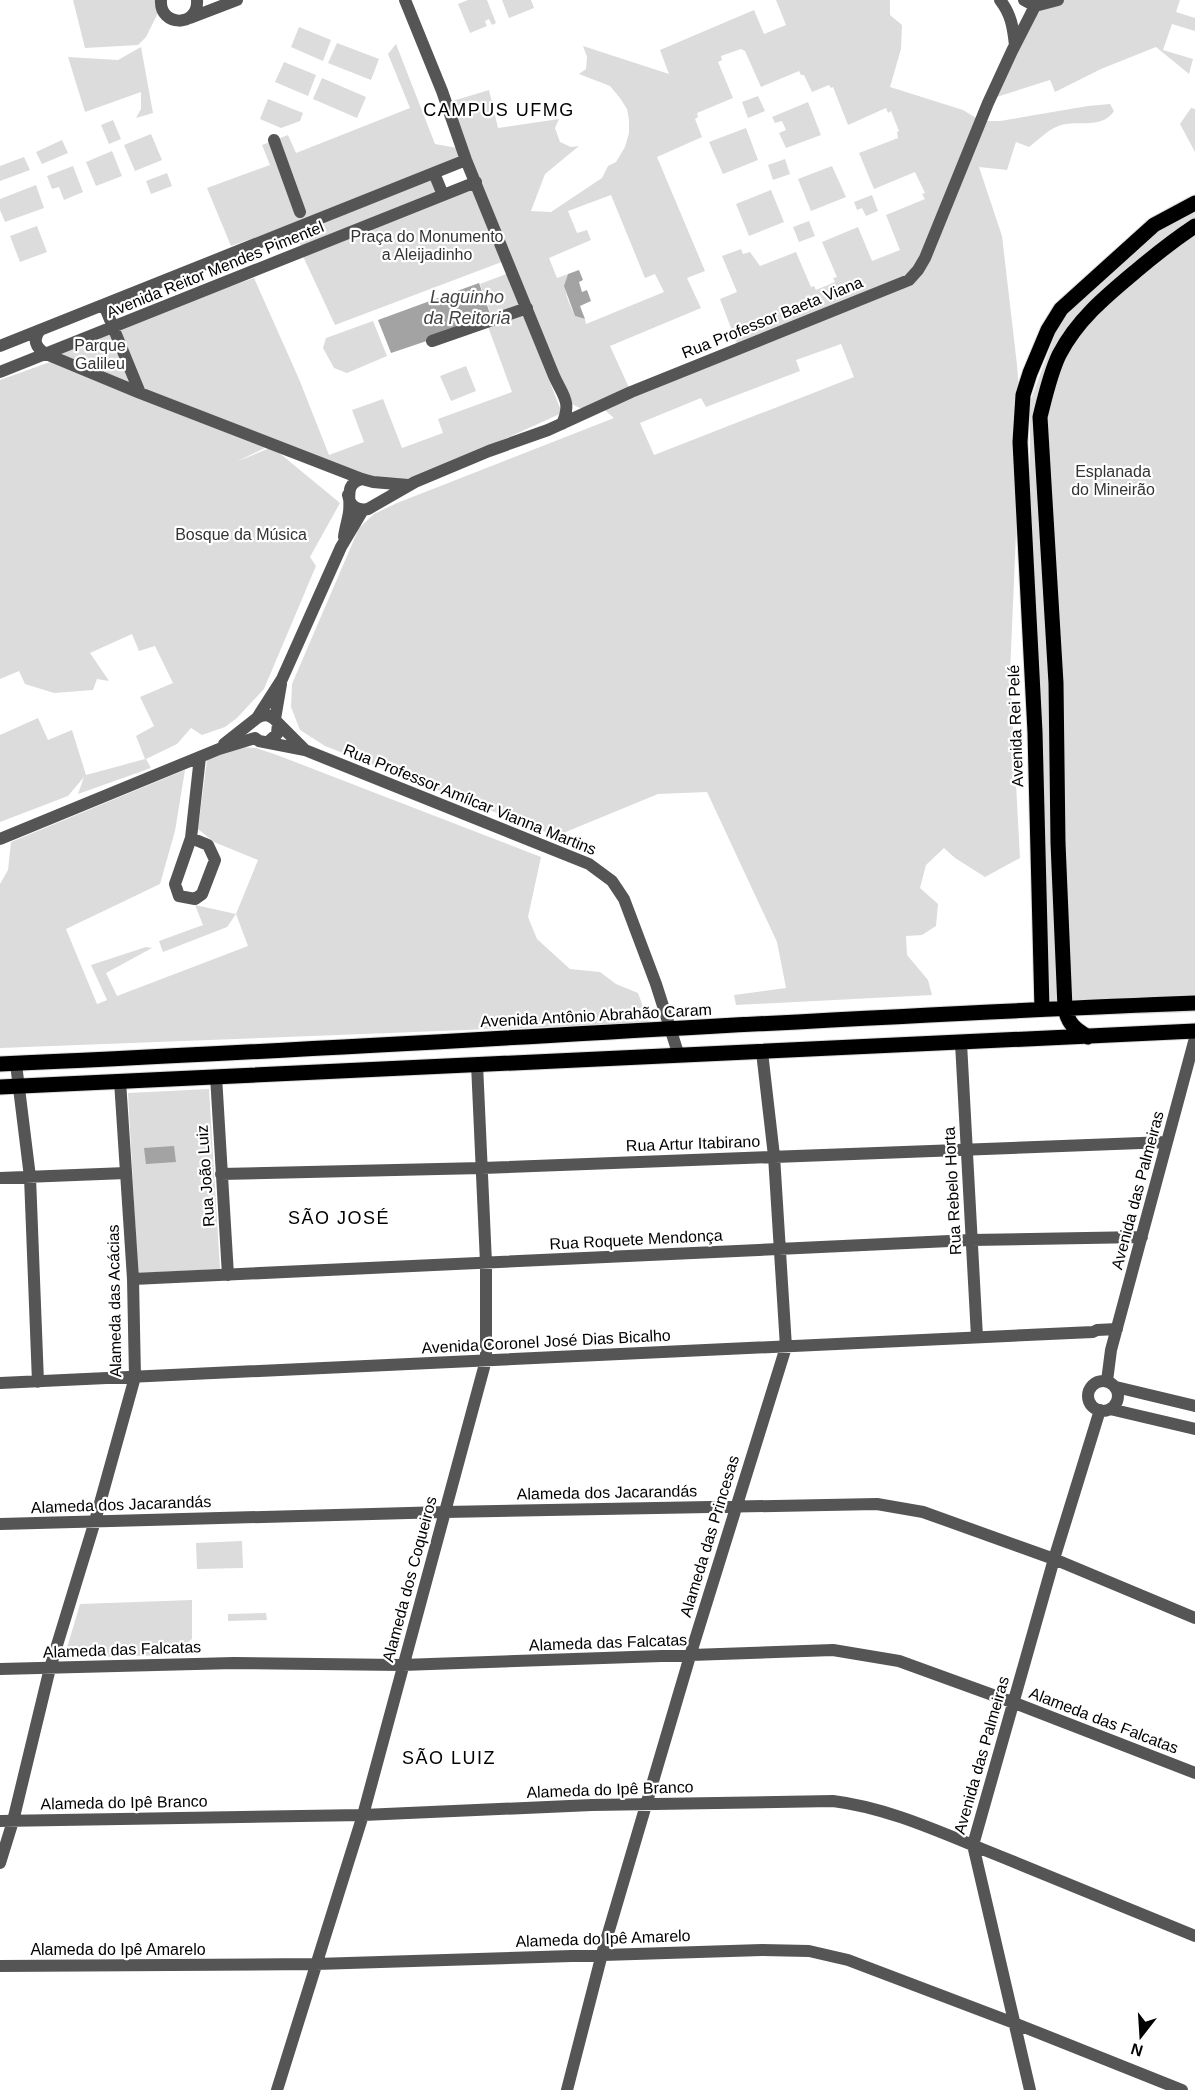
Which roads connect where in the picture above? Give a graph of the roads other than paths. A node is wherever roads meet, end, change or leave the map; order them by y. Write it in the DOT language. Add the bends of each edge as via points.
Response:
graph roads {
  1 [pos="161,0"];
  2 [pos="197,0"];
  3 [pos="237,0"];
  4 [pos="405,0"];
  5 [pos="1000,0"];
  6 [pos="1058,0"];
  7 [pos="1030,3"];
  8 [pos="189,19"];
  9 [pos="1015,45"];
  10 [pos="274,141"];
  11 [pos="466,160"];
  12 [pos="434,173"];
  13 [pos="476,182"];
  14 [pos="443,195"];
  15 [pos="1195,203"];
  16 [pos="300,212"];
  17 [pos="1195,226"];
  18 [pos="104,305"];
  19 [pos="526,308"];
  20 [pos="113,327"];
  21 [pos="40,330"];
  22 [pos="432,341"];
  23 [pos="0,346"];
  24 [pos="46,354"];
  25 [pos="0,372"];
  26 [pos="140,393"];
  27 [pos="567,400"];
  28 [pos="595,410"];
  29 [pos="566,422"];
  30 [pos="313,460"];
  31 [pos="368,480"];
  32 [pos="408,485"];
  33 [pos="348,492"];
  34 [pos="368,508"];
  35 [pos="341,546"];
  36 [pos="1048,553"];
  37 [pos="1025,556"];
  38 [pos="282,679"];
  39 [pos="1056,683"];
  40 [pos="255,719"];
  41 [pos="276,721"];
  42 [pos="1035,732"];
  43 [pos="255,738"];
  44 [pos="268,742"];
  45 [pos="219,749"];
  46 [pos="305,750"];
  47 [pos="200,757"];
  48 [pos="190,838"];
  49 [pos="0,839"];
  50 [pos="1038,864"];
  51 [pos="1060,896"];
  52 [pos="1195,1003"];
  53 [pos="1065,1008"];
  54 [pos="1042,1009"];
  55 [pos="670,1028"];
  56 [pos="1195,1031"];
  57 [pos="1089,1037"];
  58 [pos="1195,1038"];
  59 [pos="961,1043"];
  60 [pos="346,1047"];
  61 [pos="762,1052"];
  62 [pos="678,1056"];
  63 [pos="16,1064"];
  64 [pos="0,1065"];
  65 [pos="477,1065"];
  66 [pos="348,1070"];
  67 [pos="216,1076"];
  68 [pos="120,1081"];
  69 [pos="18,1086"];
  70 [pos="0,1087"];
  71 [pos="1167,1142"];
  72 [pos="968,1148"];
  73 [pos="774,1156"];
  74 [pos="482,1168"];
  75 [pos="126,1173"];
  76 [pos="221,1174"];
  77 [pos="30,1177"];
  78 [pos="0,1178"];
  79 [pos="1142,1237"];
  80 [pos="971,1240"];
  81 [pos="780,1249"];
  82 [pos="486,1263"];
  83 [pos="228,1275"];
  84 [pos="133,1279"];
  85 [pos="1116,1332"];
  86 [pos="977,1337"];
  87 [pos="786,1347"];
  88 [pos="486,1360"];
  89 [pos="135,1377"];
  90 [pos="38,1382"];
  91 [pos="0,1383"];
  92 [pos="1106,1384"];
  93 [pos="1195,1406"];
  94 [pos="1100,1409"];
  95 [pos="1195,1429"];
  96 [pos="735,1507"];
  97 [pos="445,1512"];
  98 [pos="95,1521"];
  99 [pos="0,1524"];
  100 [pos="1054,1559"];
  101 [pos="1195,1618"];
  102 [pos="690,1656"];
  103 [pos="402,1665"];
  104 [pos="50,1668"];
  105 [pos="0,1669"];
  106 [pos="1012,1702"];
  107 [pos="1195,1773"];
  108 [pos="647,1804"];
  109 [pos="363,1815"];
  110 [pos="0,1821"];
  111 [pos="13,1821"];
  112 [pos="973,1845"];
  113 [pos="0,1863"];
  114 [pos="1195,1936"];
  115 [pos="602,1954"];
  116 [pos="316,1964"];
  117 [pos="0,1966"];
  118 [pos="1014,2023"];
  119 [pos="277,2090"];
  120 [pos="567,2090"];
  121 [pos="1030,2090"];
  122 [pos="1182,2090"];
  1 -- 8 [label="street" via="162,10 169,18 179,22"];
  2 -- 8 [label="street"];
  3 -- 8 [label="street"];
  4 -- 11 [label="street"];
  5 -- 9 [label="street" via="1009,10"];
  6 -- 7 [label="street"];
  7 -- 9 [label="street, Rua Professor Baeta Viana"];
  9 -- 28 [label="street, Rua Professor Baeta Viana" via="925,258 909,280"];
  10 -- 16 [label="street"];
  11 -- 12 [label="street, Avenida Reitor Mendes Pimentel"];
  11 -- 13 [label="street"];
  12 -- 14 [label="street"];
  12 -- 18 [label="street, Avenida Reitor Mendes Pimentel"];
  13 -- 14 [label="street, Avenida Reitor Mendes Pimentel"];
  13 -- 19 [label="street"];
  14 -- 20 [label="street, Avenida Reitor Mendes Pimentel"];
  15 -- 37 [label="main road, Avenida Rei Pelé" via="1154,225 1061,309 1048,330 1023,395 1020,442"];
  17 -- 36 [label="main road" via="1100,301 1077,325 1059,357 1040,417"];
  18 -- 20 [label="street"];
  18 -- 21 [label="street, Avenida Reitor Mendes Pimentel"];
  19 -- 22 [label="street"];
  19 -- 27 [label="street"];
  20 -- 24 [label="street, Avenida Reitor Mendes Pimentel"];
  20 -- 26 [label="street"];
  21 -- 23 [label="street, Avenida Reitor Mendes Pimentel"];
  21 -- 24 [label="street" via="35,340"];
  24 -- 25 [label="street, Avenida Reitor Mendes Pimentel"];
  24 -- 26 [label="street, Rua Professor Baeta Viana"];
  26 -- 30 [label="street, Rua Professor Baeta Viana"];
  27 -- 28 [label="street"];
  27 -- 29 [label="street"];
  28 -- 29 [label="street, Rua Professor Baeta Viana"];
  29 -- 32 [label="street, Rua Professor Baeta Viana"];
  30 -- 31 [label="street, Rua Professor Baeta Viana"];
  30 -- 33 [label="street"];
  31 -- 32 [label="street, Rua Professor Baeta Viana"];
  31 -- 33 [label="street" via="352,484"];
  31 -- 34 [label="street" via="379,491 379,497"];
  32 -- 34 [label="street, Rua Professor Baeta Viana"];
  33 -- 34 [label="street" via="351,504"];
  33 -- 35 [label="street" via="349,510"];
  34 -- 35 [label="street"];
  35 -- 38 [label="street"];
  36 -- 37 [label="main road"];
  36 -- 39 [label="main road"];
  37 -- 42 [label="main road, Avenida Rei Pelé"];
  38 -- 40 [label="street"];
  38 -- 41 [label="street"];
  39 -- 42 [label="main road"];
  39 -- 51 [label="main road"];
  40 -- 41 [label="street" via="266,715"];
  40 -- 43 [label="street" via="251,730"];
  40 -- 45 [label="street"];
  41 -- 44 [label="street" via="277,734"];
  41 -- 46 [label="street, Rua Professor Amílcar Vianna Martins"];
  42 -- 50 [label="main road, Avenida Rei Pelé"];
  43 -- 44 [label="street"];
  43 -- 45 [label="street"];
  44 -- 46 [label="street, Rua Professor Amílcar Vianna Martins"];
  45 -- 47 [label="street"];
  46 -- 55 [label="street, Rua Professor Amílcar Vianna Martins" via="589,864 612,881 624,899"];
  47 -- 48 [label="street"];
  47 -- 49 [label="street"];
  48 -- 48 [label="street" via="175,884 179,896 195,899 202,894 215,860 208,845"];
  50 -- 51 [label="main road"];
  50 -- 54 [label="main road, Avenida Rei Pelé"];
  51 -- 53 [label="main road"];
  52 -- 53 [label="main road, Avenida Antônio Abrahão Caram"];
  53 -- 54 [label="main road, Avenida Antônio Abrahão Caram"];
  53 -- 57 [label="main road" via="1072,1027"];
  54 -- 55 [label="main road, Avenida Antônio Abrahão Caram"];
  55 -- 60 [label="main road, Avenida Antônio Abrahão Caram"];
  55 -- 62 [label="street, Rua Professor Amílcar Vianna Martins"];
  56 -- 57 [label="main road"];
  57 -- 59 [label="main road"];
  58 -- 71 [label="street, Avenida das Palmeiras"];
  59 -- 61 [label="main road"];
  59 -- 72 [label="street, Rua Rebelo Horta"];
  60 -- 63 [label="main road, Avenida Antônio Abrahão Caram"];
  60 -- 66 [label="main road"];
  61 -- 62 [label="main road"];
  61 -- 73 [label="street, Alameda das Princesas"];
  62 -- 65 [label="main road"];
  63 -- 64 [label="main road, Avenida Antônio Abrahão Caram"];
  63 -- 69 [label="street"];
  65 -- 66 [label="main road"];
  65 -- 74 [label="street, Alameda dos Coqueiros"];
  66 -- 67 [label="main road"];
  67 -- 68 [label="main road"];
  67 -- 76 [label="street, Rua João Luiz"];
  68 -- 69 [label="main road"];
  68 -- 75 [label="street, Alameda das Acácias"];
  69 -- 70 [label="main road"];
  69 -- 77 [label="street"];
  71 -- 72 [label="street, Rua Artur Itabirano"];
  71 -- 79 [label="street, Avenida das Palmeiras"];
  72 -- 73 [label="street, Rua Artur Itabirano"];
  72 -- 80 [label="street, Rua Rebelo Horta"];
  73 -- 74 [label="street, Rua Artur Itabirano"];
  73 -- 81 [label="street, Alameda das Princesas"];
  74 -- 76 [label="street, Rua Artur Itabirano"];
  74 -- 82 [label="street, Alameda dos Coqueiros"];
  75 -- 77 [label="street"];
  75 -- 84 [label="street, Alameda das Acácias"];
  76 -- 83 [label="street, Rua João Luiz"];
  77 -- 78 [label="street"];
  77 -- 90 [label="street"];
  79 -- 80 [label="street, Rua Roquete Mendonça"];
  79 -- 85 [label="street, Avenida das Palmeiras"];
  80 -- 81 [label="street, Rua Roquete Mendonça"];
  80 -- 86 [label="street, Rua Rebelo Horta"];
  81 -- 82 [label="street, Rua Roquete Mendonça"];
  81 -- 87 [label="street, Alameda das Princesas"];
  82 -- 83 [label="street, Rua Roquete Mendonça"];
  82 -- 88 [label="street, Alameda dos Coqueiros"];
  83 -- 84 [label="street, Rua Roquete Mendonça"];
  84 -- 89 [label="street, Alameda das Acácias"];
  85 -- 86 [label="street, Avenida Coronel José Dias Bicalho"];
  85 -- 92 [label="street, Avenida das Palmeiras"];
  86 -- 87 [label="street, Avenida Coronel José Dias Bicalho"];
  87 -- 88 [label="street, Avenida Coronel José Dias Bicalho"];
  87 -- 96 [label="street, Alameda das Princesas"];
  88 -- 89 [label="street, Avenida Coronel José Dias Bicalho"];
  88 -- 97 [label="street, Alameda dos Coqueiros"];
  89 -- 90 [label="street, Avenida Coronel José Dias Bicalho"];
  89 -- 98 [label="street, Alameda das Acácias"];
  90 -- 91 [label="street, Avenida Coronel José Dias Bicalho"];
  92 -- 93 [label="street"];
  92 -- 94 [label="street" via="1118,1392 1117,1402"];
  92 -- 94 [label="street" via="1091,1386 1088,1396"];
  94 -- 95 [label="street"];
  94 -- 100 [label="street, Avenida das Palmeiras"];
  96 -- 97 [label="street, Alameda dos Jacarandás"];
  96 -- 100 [label="street, Alameda dos Jacarandás" via="877,1504 923,1512"];
  96 -- 102 [label="street, Alameda das Princesas"];
  97 -- 98 [label="street, Alameda dos Jacarandás"];
  97 -- 103 [label="street, Alameda dos Coqueiros"];
  98 -- 99 [label="street, Alameda dos Jacarandás"];
  98 -- 104 [label="street, Alameda das Acácias"];
  100 -- 101 [label="street, Alameda dos Jacarandás"];
  100 -- 106 [label="street, Avenida das Palmeiras"];
  102 -- 103 [label="street, Alameda das Falcatas"];
  102 -- 106 [label="street, Alameda das Falcatas" via="842,1651 899,1661"];
  102 -- 108 [label="street, Alameda das Princesas"];
  103 -- 104 [label="street, Alameda das Falcatas" via="234,1662"];
  103 -- 109 [label="street, Alameda dos Coqueiros"];
  104 -- 105 [label="street, Alameda das Falcatas"];
  104 -- 111 [label="street, Alameda das Acácias"];
  106 -- 107 [label="street, Alameda das Falcatas"];
  106 -- 112 [label="street, Avenida das Palmeiras"];
  108 -- 109 [label="street, Alameda do Ipê Branco"];
  108 -- 112 [label="street, Alameda do Ipê Branco" via="847,1803 891,1814"];
  108 -- 115 [label="street, Alameda das Princesas"];
  109 -- 111 [label="street, Alameda do Ipê Branco"];
  109 -- 116 [label="street, Alameda dos Coqueiros"];
  110 -- 111 [label="street, Alameda do Ipê Branco"];
  111 -- 113 [label="street, Alameda das Acácias"];
  112 -- 114 [label="street, Alameda do Ipê Branco"];
  112 -- 118 [label="street, Avenida das Palmeiras"];
  115 -- 116 [label="street, Alameda do Ipê Amarelo"];
  115 -- 118 [label="street, Alameda do Ipê Amarelo" via="762,1950 821,1953 863,1965"];
  115 -- 120 [label="street, Alameda das Princesas"];
  116 -- 117 [label="street, Alameda do Ipê Amarelo"];
  116 -- 119 [label="street, Alameda dos Coqueiros"];
  118 -- 121 [label="street, Avenida das Palmeiras"];
  118 -- 122 [label="street, Alameda do Ipê Amarelo"];
}
